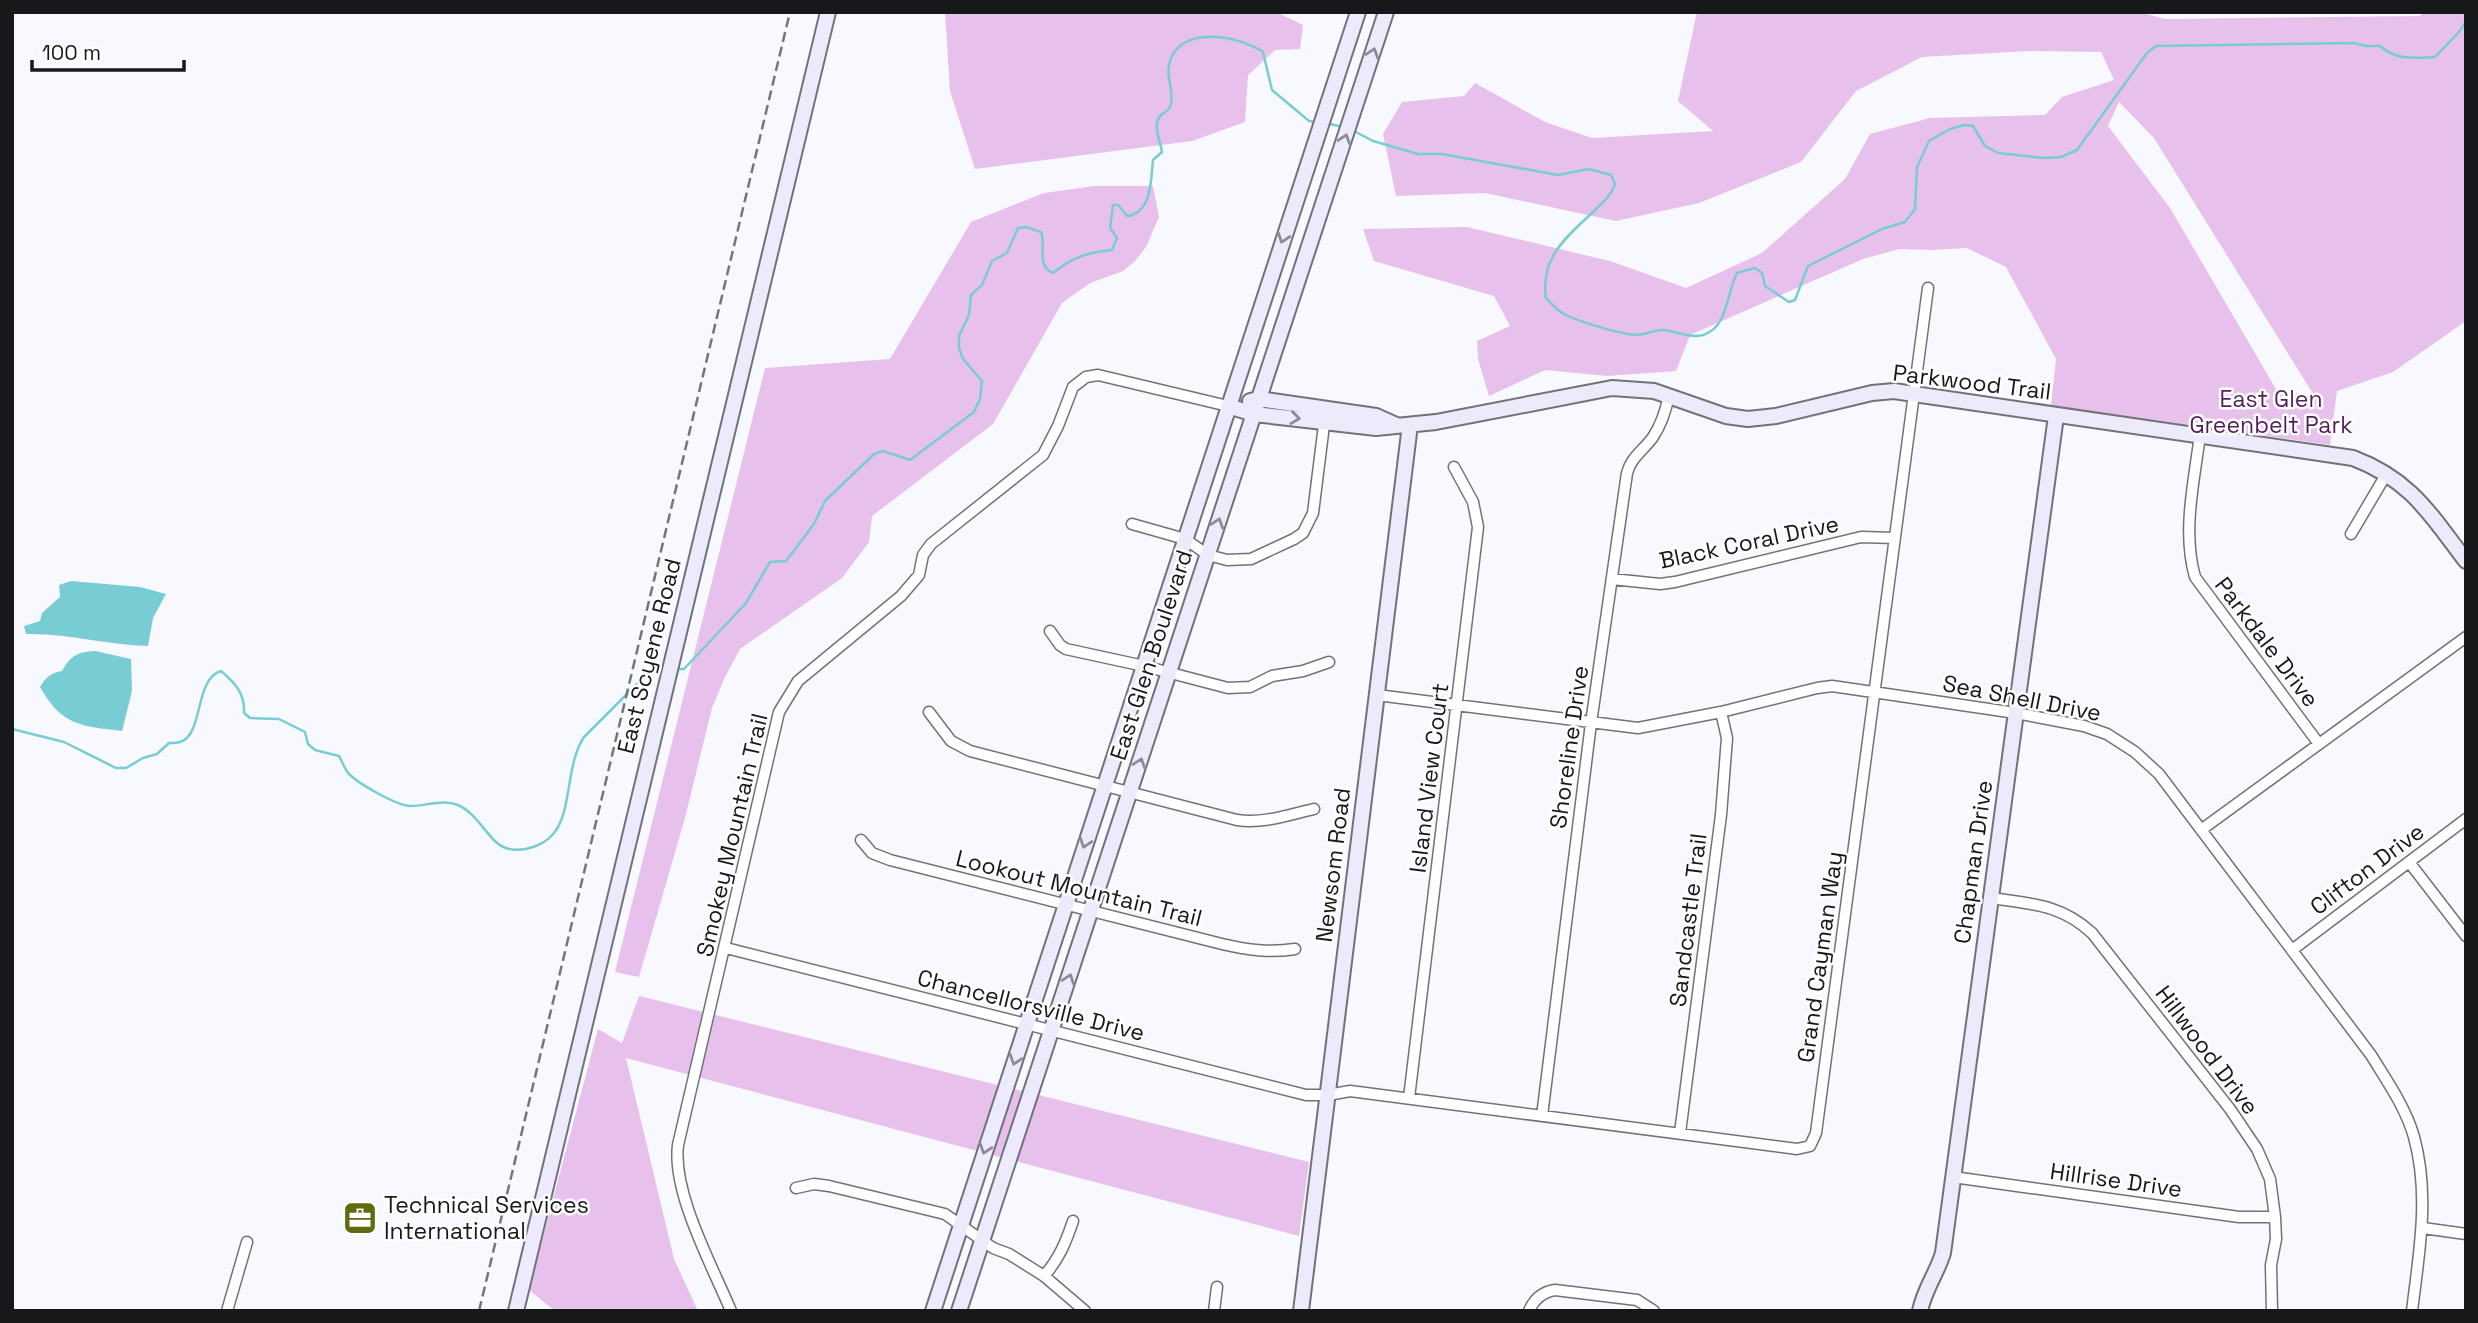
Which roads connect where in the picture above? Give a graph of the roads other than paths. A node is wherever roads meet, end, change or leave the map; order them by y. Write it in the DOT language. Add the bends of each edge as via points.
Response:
graph roads {
  1 [pos="828,12"];
  2 [pos="1358,12"];
  3 [pos="1386,12"];
  4 [pos="1928,288"];
  5 [pos="1914,394"];
  6 [pos="1669,395"];
  7 [pos="1259,399"];
  8 [pos="1228,406"];
  9 [pos="1254,414"];
  10 [pos="1325,415"];
  11 [pos="2056,416"];
  12 [pos="1403,425"];
  13 [pos="2200,435"];
  14 [pos="1454,467"];
  15 [pos="2387,473"];
  16 [pos="1132,524"];
  17 [pos="2351,534"];
  18 [pos="1895,538"];
  19 [pos="1185,539"];
  20 [pos="1208,555"];
  21 [pos="2466,561"];
  22 [pos="1612,579"];
  23 [pos="1050,631"];
  24 [pos="2466,637"];
  25 [pos="1329,662"];
  26 [pos="1144,666"];
  27 [pos="1169,673"];
  28 [pos="1875,692"];
  29 [pos="1377,695"];
  30 [pos="1458,706"];
  31 [pos="929,712"];
  32 [pos="1721,712"];
  33 [pos="2016,713"];
  34 [pos="1591,723"];
  35 [pos="2319,744"];
  36 [pos="1104,785"];
  37 [pos="1130,792"];
  38 [pos="1314,809"];
  39 [pos="2466,819"];
  40 [pos="2201,830"];
  41 [pos="861,840"];
  42 [pos="2409,862"];
  43 [pos="1991,898"];
  44 [pos="1065,904"];
  45 [pos="1091,911"];
  46 [pos="2466,936"];
  47 [pos="726,948"];
  48 [pos="1295,949"];
  49 [pos="2292,950"];
  50 [pos="1027,1023"];
  51 [pos="1052,1030"];
  52 [pos="1328,1095"];
  53 [pos="1409,1098"];
  54 [pos="1542,1116"];
  55 [pos="1680,1133"];
  56 [pos="1952,1177"];
  57 [pos="796,1188"];
  58 [pos="2275,1217"];
  59 [pos="1073,1220"];
  60 [pos="961,1223"];
  61 [pos="2423,1228"];
  62 [pos="2466,1234"];
  63 [pos="983,1241"];
  64 [pos="247,1242"];
  65 [pos="1044,1276"];
  66 [pos="1217,1287"];
  67 [pos="227,1311"];
  68 [pos="516,1311"];
  69 [pos="731,1311"];
  70 [pos="933,1311"];
  71 [pos="959,1311"];
  72 [pos="1085,1311"];
  73 [pos="1214,1311"];
  74 [pos="1301,1311"];
  75 [pos="1529,1311"];
  76 [pos="1654,1311"];
  77 [pos="1920,1311"];
  78 [pos="2272,1311"];
  79 [pos="2412,1311"];
  1 -- 68 [label="street, East Scyene Road"];
  2 -- 8 [label="street, East Glen Boulevard, one-way"];
  7 -- 3 [label="street, East Glen Boulevard, one-way"];
  4 -- 5 [label="street, Grand Cayman Way"];
  5 -- 6 [label="street, Parkwood Trail" via="1872,393 1748,419 1726,416"];
  5 -- 11 [label="street, Parkwood Trail"];
  5 -- 18 [label="street, Grand Cayman Way"];
  6 -- 12 [label="street, Parkwood Trail" via="1612,388"];
  6 -- 22 [label="street, Shoreline Drive" via="1654,436 1629,465"];
  7 -- 8 [label="street, Parkwood Trail"];
  7 -- 9 [label="street, East Glen Boulevard"];
  7 -- 10 [label="street, Parkwood Trail"];
  8 -- 9 [label="street, Parkwood Trail"];
  8 -- 19 [label="street, East Glen Boulevard"];
  8 -- 47 [label="street, Smokey Mountain Trail" via="1098,374 1086,377 1073,387 1043,455 931,544 919,575 901,596 798,681 779,712"];
  9 -- 10 [label="street, Parkwood Trail, one-way"];
  20 -- 9 [label="street, East Glen Boulevard, one-way"];
  10 -- 12 [label="street, Parkwood Trail" via="1376,428"];
  10 -- 20 [label="street" via="1313,513 1303,533 1244,561"];
  11 -- 13 [label="street, Parkwood Trail"];
  11 -- 33 [label="street, Chapman Drive"];
  12 -- 29 [label="street, Newsom Road"];
  13 -- 15 [label="street, Parkwood Trail" via="2340,455"];
  13 -- 35 [label="street, Parkdale Drive" via="2189,527 2195,577"];
  14 -- 30 [label="street, Island View Court" via="1474,502 1478,527"];
  15 -- 17 [label="street"];
  15 -- 21 [label="street, Parkwood Trail" via="2424,506"];
  16 -- 19 [label="street"];
  18 -- 22 [label="street, Black Coral Drive" via="1861,537 1675,582"];
  18 -- 28 [label="street, Grand Cayman Way"];
  19 -- 20 [label="street"];
  19 -- 26 [label="street, East Glen Boulevard"];
  20 -- 27 [label="street, East Glen Boulevard"];
  22 -- 34 [label="street, Shoreline Drive"];
  23 -- 26 [label="street" via="1066,649"];
  24 -- 35 [label="street"];
  25 -- 27 [label="street" via="1240,689"];
  26 -- 27 [label="street"];
  26 -- 36 [label="street, East Glen Boulevard"];
  37 -- 27 [label="street, East Glen Boulevard, one-way"];
  28 -- 32 [label="street, Sea Shell Drive" via="1817,688"];
  28 -- 33 [label="street, Sea Shell Drive"];
  28 -- 55 [label="street, Grand Cayman Way" via="1815,1140 1797,1149"];
  29 -- 30 [label="street, Sea Shell Drive"];
  29 -- 52 [label="street, Newsom Road"];
  30 -- 34 [label="street, Sea Shell Drive"];
  30 -- 53 [label="street, Island View Court"];
  31 -- 36 [label="street" via="951,741 970,751"];
  32 -- 34 [label="street, Sea Shell Drive" via="1650,727"];
  32 -- 55 [label="street, Sandcastle Trail" via="1727,738 1721,815"];
  33 -- 40 [label="street, Sea Shell Drive" via="2107,734 2159,775"];
  33 -- 43 [label="street, Chapman Drive"];
  34 -- 54 [label="street, Shoreline Drive"];
  35 -- 40 [label="street"];
  36 -- 37 [label="street"];
  36 -- 44 [label="street, East Glen Boulevard, one-way"];
  37 -- 38 [label="street" via="1251,822"];
  37 -- 45 [label="street, East Glen Boulevard"];
  39 -- 42 [label="street, Clifton Drive"];
  40 -- 49 [label="street, Sea Shell Drive"];
  41 -- 44 [label="street, Lookout Mountain Trail" via="872,853 890,860"];
  42 -- 46 [label="street"];
  42 -- 49 [label="street, Clifton Drive"];
  43 -- 56 [label="street, Chapman Drive"];
  43 -- 58 [label="street, Hillwood Drive" via="2054,908 2092,933 2257,1149 2270,1179"];
  44 -- 45 [label="street, Lookout Mountain Trail"];
  44 -- 50 [label="street, East Glen Boulevard"];
  45 -- 48 [label="street, Lookout Mountain Trail" via="1252,951"];
  51 -- 45 [label="street, East Glen Boulevard, one-way"];
  47 -- 50 [label="street, Chancellorsville Drive"];
  47 -- 69 [label="street, Smokey Mountain Trail" via="676,1162 683,1194"];
  49 -- 61 [label="street, Sea Shell Drive" via="2394,1092 2414,1136"];
  50 -- 51 [label="street, Chancellorsville Drive"];
  50 -- 60 [label="street, East Glen Boulevard, one-way"];
  51 -- 52 [label="street, Chancellorsville Drive" via="1284,1090"];
  51 -- 63 [label="street, East Glen Boulevard"];
  52 -- 53 [label="street, Grand Cayman Way" via="1350,1091"];
  52 -- 74 [label="street, Newsom Road"];
  53 -- 54 [label="street, Grand Cayman Way"];
  54 -- 55 [label="street, Grand Cayman Way"];
  56 -- 58 [label="street, Hillrise Drive" via="2239,1217"];
  56 -- 77 [label="street, Chapman Drive" via="1943,1253"];
  57 -- 60 [label="street" via="829,1186 945,1214"];
  58 -- 78 [label="street, Hillwood Drive"];
  59 -- 65 [label="street" via="1065,1246"];
  60 -- 63 [label="street"];
  60 -- 70 [label="street, East Glen Boulevard"];
  61 -- 62 [label="street"];
  61 -- 79 [label="street, Sea Shell Drive"];
  63 -- 65 [label="street"];
  63 -- 71 [label="street, East Glen Boulevard"];
  64 -- 67 [label="street"];
  65 -- 72 [label="street"];
  66 -- 73 [label="street"];
  75 -- 76 [label="street" via="1545,1291 1555,1290 1637,1300"];
}
